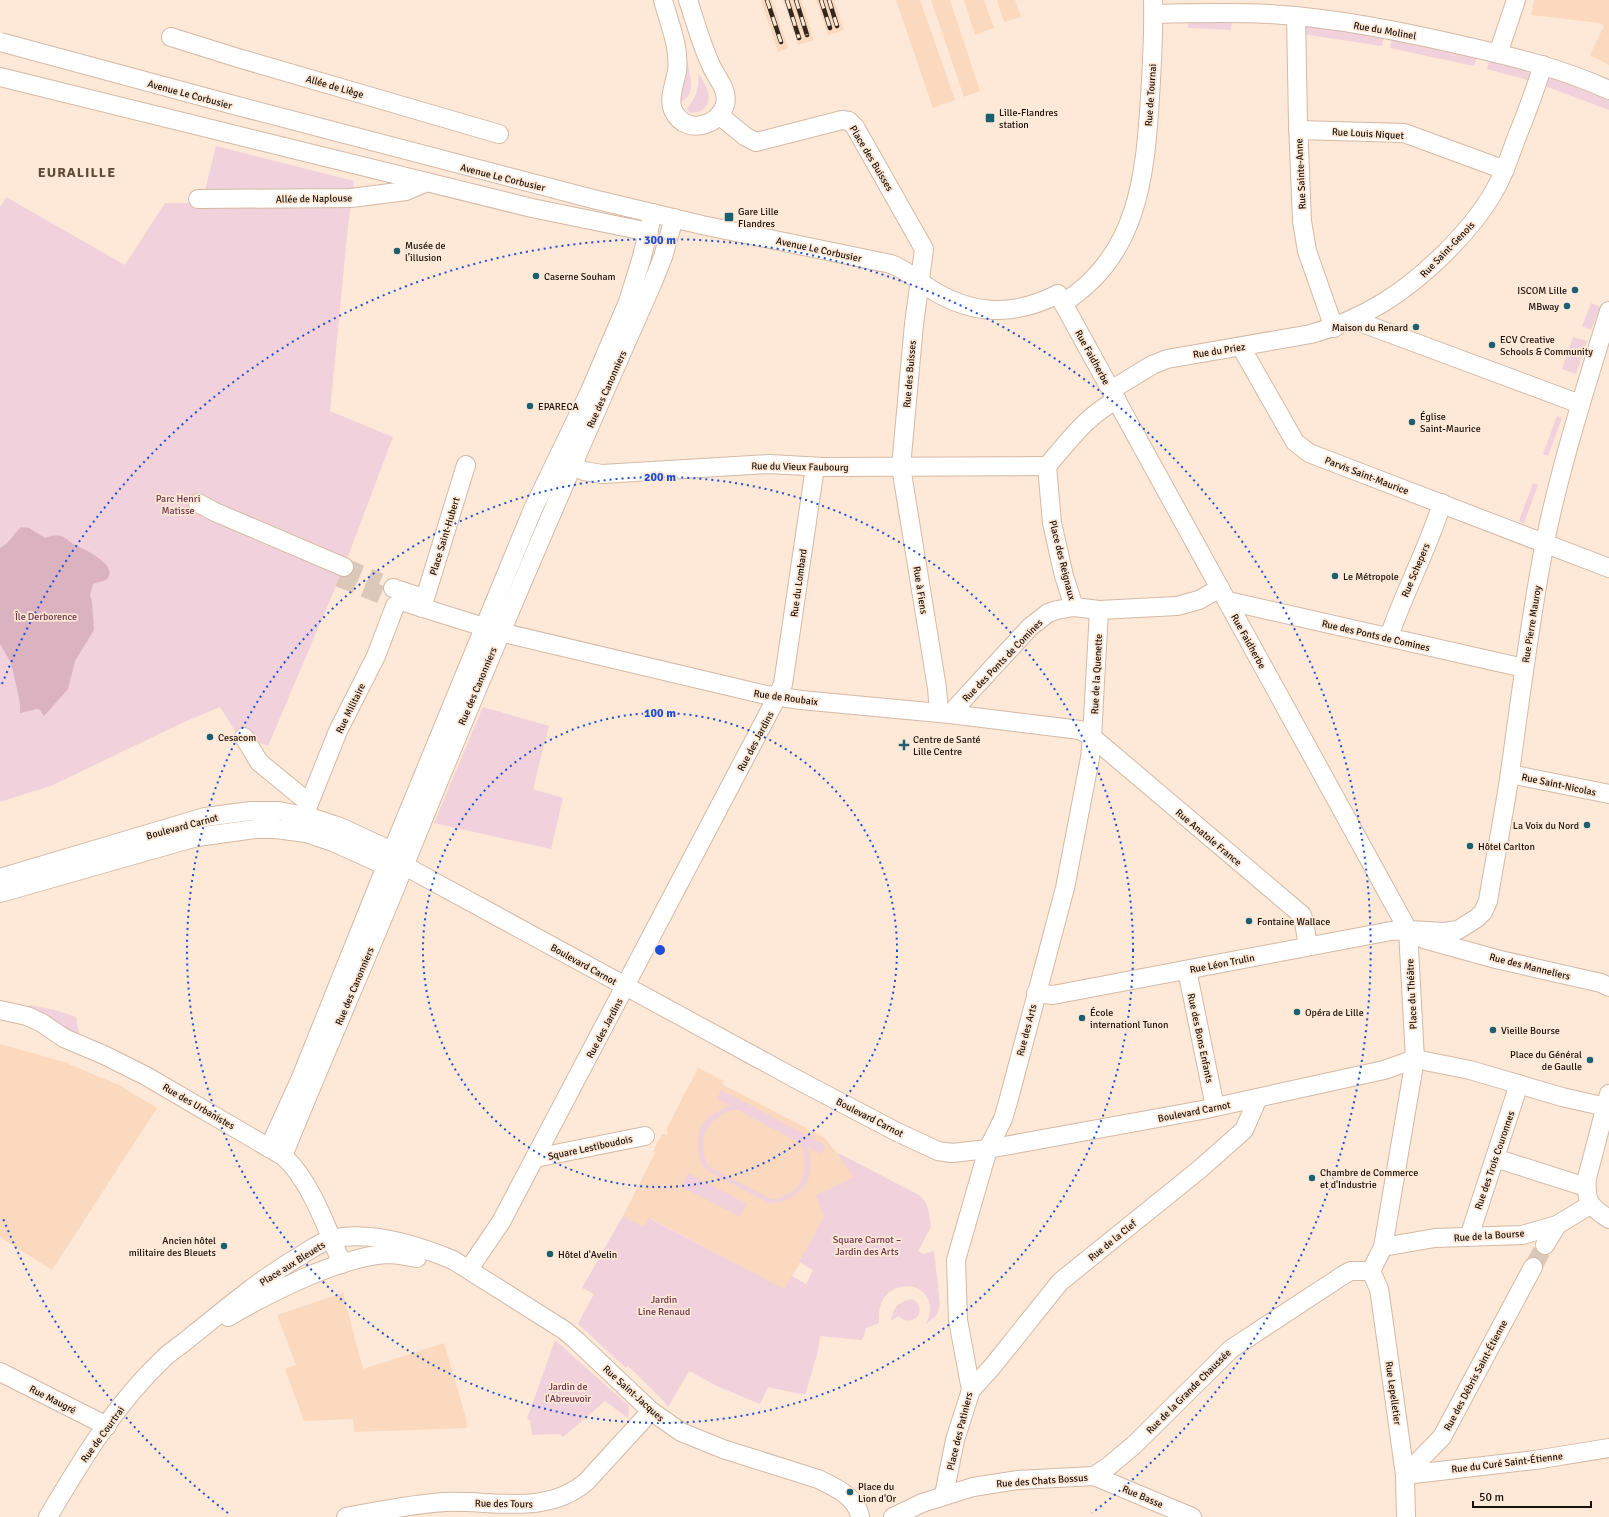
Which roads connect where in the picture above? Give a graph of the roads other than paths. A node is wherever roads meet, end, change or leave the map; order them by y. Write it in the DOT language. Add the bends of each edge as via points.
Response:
graph roads {
  1 [pos="663,0"];
  2 [pos="688,0"];
  3 [pos="1516,0"];
  4 [pos="1154,7"];
  5 [pos="1296,16"];
  6 [pos="170,37"];
  7 [pos="0,42"];
  8 [pos="1498,54"];
  9 [pos="1543,65"];
  10 [pos="0,77"];
  11 [pos="1609,90"];
  12 [pos="719,115"];
  13 [pos="1298,130"];
  14 [pos="499,134"];
  15 [pos="1505,170"];
  16 [pos="427,182"];
  17 [pos="198,199"];
  18 [pos="653,213"];
  19 [pos="674,218"];
  20 [pos="649,232"];
  21 [pos="920,282"];
  22 [pos="1061,298"];
  23 [pos="1609,311"];
  24 [pos="1354,320"];
  25 [pos="1334,328"];
  26 [pos="1241,347"];
  27 [pos="1114,395"];
  28 [pos="1580,404"];
  29 [pos="564,462"];
  30 [pos="466,465"];
  31 [pos="1047,466"];
  32 [pos="815,467"];
  33 [pos="901,467"];
  34 [pos="198,503"];
  35 [pos="1442,503"];
  36 [pos="1545,542"];
  37 [pos="1609,568"];
  38 [pos="338,569"];
  39 [pos="1224,594"];
  40 [pos="423,603"];
  41 [pos="1074,607"];
  42 [pos="1099,610"];
  43 [pos="492,629"];
  44 [pos="1389,637"];
  45 [pos="1524,668"];
  46 [pos="777,697"];
  47 [pos="944,714"];
  48 [pos="244,737"];
  49 [pos="1092,737"];
  50 [pos="1510,774"];
  51 [pos="1609,794"];
  52 [pos="307,810"];
  53 [pos="394,861"];
  54 [pos="0,878"];
  55 [pos="0,893"];
  56 [pos="1408,930"];
  57 [pos="1458,930"];
  58 [pos="1308,946"];
  59 [pos="1450,946"];
  60 [pos="1187,970"];
  61 [pos="626,987"];
  62 [pos="1609,987"];
  63 [pos="1036,993"];
  64 [pos="0,1010"];
  65 [pos="1415,1059"];
  66 [pos="1384,1070"];
  67 [pos="1519,1084"];
  68 [pos="1258,1098"];
  69 [pos="1607,1101"];
  70 [pos="1407,1102"];
  71 [pos="1215,1107"];
  72 [pos="645,1136"];
  73 [pos="988,1149"];
  74 [pos="276,1152"];
  75 [pos="534,1158"];
  76 [pos="1495,1158"];
  77 [pos="1586,1187"];
  78 [pos="1590,1205"];
  79 [pos="1609,1219"];
  80 [pos="1557,1225"];
  81 [pos="1469,1237"];
  82 [pos="332,1240"];
  83 [pos="1545,1245"];
  84 [pos="1383,1247"];
  85 [pos="342,1264"];
  86 [pos="1533,1267"];
  87 [pos="469,1269"];
  88 [pos="1371,1271"];
  89 [pos="958,1320"];
  90 [pos="180,1345"];
  91 [pos="165,1358"];
  92 [pos="0,1372"];
  93 [pos="971,1390"];
  94 [pos="651,1411"];
  95 [pos="107,1426"];
  96 [pos="1609,1448"];
  97 [pos="1405,1475"];
  98 [pos="1094,1476"];
  99 [pos="944,1495"];
  100 [pos="478,1509"];
  101 [pos="549,1509"];
  102 [pos="385,1514"];
  103 [pos="48,1517"];
  104 [pos="346,1517"];
  105 [pos="860,1517"];
  106 [pos="893,1517"];
  107 [pos="1192,1517"];
  108 [pos="1406,1517"];
  1 -- 12 [label="street" via="678,56 673,110 681,120 694,126 712,122"];
  2 -- 12 [label="street" via="710,64 725,93 725,102"];
  3 -- 8 [label="street"];
  4 -- 5 [label="street, Rue du Molinel"];
  4 -- 22 [label="street, Rue de Tournai" via="1146,154 1140,190 1131,220 1114,253 1090,282"];
  5 -- 8 [label="street, Rue du Molinel" via="1387,29"];
  5 -- 13 [label="street, Rue Sainte-Anne"];
  6 -- 14 [label="street, Allée de Liège"];
  7 -- 18 [label="street, Avenue Le Corbusier, bridge" via="504,177"];
  8 -- 9 [label="street, Rue du Molinel"];
  9 -- 11 [label="street, Rue du Molinel"];
  9 -- 15 [label="street, Rue Saint-Genois"];
  10 -- 16 [label="street"];
  12 -- 21 [label="street, Place des Buisses" via="756,142 842,120 851,123 923,246"];
  13 -- 15 [label="street, Rue Louis Niquet" via="1404,133"];
  13 -- 25 [label="street, Rue Sainte-Anne" via="1304,238"];
  15 -- 24 [label="street, Rue Saint-Genois" via="1480,214 1446,252 1406,288"];
  16 -- 17 [label="street, Allée de Naplouse" via="406,191 351,198"];
  16 -- 20 [label="street" via="532,208"];
  18 -- 19 [label="street, Avenue Le Corbusier"];
  18 -- 20 [label="street, Rue des Canonniers"];
  19 -- 21 [label="street, Avenue Le Corbusier" via="891,264 902,268"];
  19 -- 29 [label="street, Rue des Canonniers" via="658,271"];
  20 -- 29 [label="street, Rue des Canonniers" via="628,302 590,391"];
  21 -- 22 [label="street, Avenue Le Corbusier" via="939,294 976,308 1017,310"];
  21 -- 33 [label="street, Rue des Buisses"];
  22 -- 27 [label="street, Rue Faidherbe"];
  23 -- 28 [label="street, Rue Pierre Mauroy"];
  24 -- 25 [label="street, Rue Saint-Genois"];
  24 -- 28 [label="street"];
  25 -- 26 [label="street, Rue du Priez"];
  26 -- 27 [label="street, Rue du Priez" via="1174,357 1159,362"];
  26 -- 35 [label="street, Parvis Saint-Maurice" via="1295,442 1309,453"];
  27 -- 31 [label="street, Rue du Priez" via="1089,418"];
  27 -- 39 [label="street, Rue Faidherbe"];
  28 -- 36 [label="street, Rue Pierre Mauroy"];
  29 -- 32 [label="street, Rue du Vieux Faubourg" via="594,473 607,474 770,464"];
  29 -- 43 [label="street, Rue des Canonniers" via="533,509"];
  30 -- 40 [label="street, Place Saint-Hubert"];
  31 -- 33 [label="street, Rue du Vieux Faubourg"];
  31 -- 41 [label="street, Place des Reignaux" via="1052,523"];
  32 -- 33 [label="street, Rue du Vieux Faubourg"];
  32 -- 46 [label="street, Rue du Lombard" via="783,684"];
  33 -- 47 [label="street, Rue à Fiens" via="935,680"];
  34 -- 38 [label="street"];
  35 -- 36 [label="street, Parvis Saint-Maurice"];
  35 -- 44 [label="street, Rue Schepers"];
  36 -- 37 [label="street, Parvis Saint-Maurice"];
  36 -- 45 [label="street, Rue Pierre Mauroy"];
  39 -- 42 [label="street, Rue des Ponts de Comines" via="1184,605"];
  39 -- 44 [label="street, Rue des Ponts de Comines"];
  39 -- 56 [label="street, Rue Faidherbe"];
  40 -- 43 [label="street"];
  40 -- 52 [label="street, Rue Militaire" via="404,602 393,597 395,606 376,656 338,731"];
  41 -- 42 [label="street, Rue des Ponts de Comines"];
  41 -- 47 [label="street, Rue des Ponts de Comines" via="1048,613 1035,623"];
  42 -- 49 [label="street, Rue de la Quenette"];
  43 -- 46 [label="street, Rue de Roubaix"];
  43 -- 53 [label="street, Rue des Canonniers"];
  44 -- 45 [label="street, Rue des Ponts de Comines"];
  45 -- 50 [label="street, Rue Pierre Mauroy"];
  46 -- 47 [label="street, Rue de Roubaix"];
  46 -- 61 [label="street, Rue des Jardins"];
  47 -- 49 [label="street, Rue de Roubaix" via="1080,730"];
  48 -- 52 [label="street" via="259,762"];
  49 -- 58 [label="street, Rue Anatole France" via="1302,915"];
  49 -- 63 [label="street, Rue des Arts" via="1066,881"];
  50 -- 51 [label="street, Rue Saint-Nicolas"];
  50 -- 57 [label="street, Rue Pierre Mauroy" via="1488,901 1477,918"];
  52 -- 53 [label="street, Boulevard Carnot" via="340,827"];
  52 -- 54 [label="street, Boulevard Carnot" via="236,812 206,817"];
  53 -- 55 [label="street, Boulevard Carnot" via="319,837 286,830 256,829 197,837"];
  53 -- 61 [label="street, Boulevard Carnot"];
  53 -- 74 [label="street, Rue des Canonniers" via="302,1074"];
  53 -- 74 [label="street, Rue des Canonniers" via="397,882"];
  56 -- 57 [label="street, Rue Pierre Mauroy"];
  56 -- 58 [label="street, Rue Léon Trulin"];
  56 -- 59 [label="street" via="1424,939"];
  56 -- 65 [label="street, Place du Théâtre"];
  57 -- 59 [label="street"];
  58 -- 60 [label="street, Rue Léon Trulin"];
  59 -- 62 [label="street, Rue des Manneliers"];
  60 -- 63 [label="street, Rue Léon Trulin" via="1053,995"];
  60 -- 71 [label="street, Rue des Bons Enfants"];
  61 -- 73 [label="street, Boulevard Carnot" via="933,1149 952,1153"];
  61 -- 75 [label="street, Rue des Jardins"];
  63 -- 73 [label="street, Rue des Arts" via="1004,1114"];
  64 -- 74 [label="street, Rue des Urbanistes" via="27,1016 64,1038 146,1076"];
  65 -- 66 [label="street"];
  65 -- 67 [label="street" via="1470,1070"];
  65 -- 70 [label="street, Place du Théâtre"];
  66 -- 68 [label="street, Boulevard Carnot"];
  66 -- 70 [label="street" via="1400,1085"];
  67 -- 69 [label="street" via="1562,1097"];
  67 -- 76 [label="street, Rue des Trois Couronnes"];
  68 -- 71 [label="street, Boulevard Carnot"];
  68 -- 93 [label="street, Rue de la Clef" via="1244,1130 1200,1169 1060,1282"];
  69 -- 77 [label="street" via="1586,1178"];
  70 -- 84 [label="street, Place du Théâtre"];
  71 -- 73 [label="street, Boulevard Carnot"];
  72 -- 75 [label="street, Square Lestiboudois"];
  73 -- 89 [label="street, Rue des Arts" via="956,1260"];
  74 -- 82 [label="street, Rue des Urbanistes" via="292,1165 305,1184"];
  75 -- 87 [label="street, Rue des Jardins" via="500,1222"];
  76 -- 77 [label="street"];
  76 -- 81 [label="street, Rue des Trois Couronnes"];
  77 -- 78 [label="street"];
  78 -- 79 [label="street"];
  78 -- 80 [label="street, Rue de la Bourse"];
  80 -- 81 [label="street, Rue de la Bourse" via="1522,1234"];
  80 -- 83 [label="street"];
  81 -- 84 [label="street, Rue de la Bourse" via="1435,1238"];
  82 -- 85 [label="street, Rue des Urbanistes"];
  82 -- 87 [label="street, Place aux Bleuets" via="357,1237 411,1245 443,1255"];
  82 -- 90 [label="street, Place aux Bleuets" via="313,1248 268,1276"];
  84 -- 88 [label="street, Place du Théâtre"];
  85 -- 87 [label="street, Place aux Bleuets" via="395,1254"];
  85 -- 90 [label="street, Place aux Bleuets" via="262,1299"];
  86 -- 97 [label="street, Rue des Débris Saint-Étienne" via="1442,1437"];
  87 -- 94 [label="street, Rue Saint-Jacques" via="570,1335"];
  88 -- 97 [label="street, Rue Lepelletier" via="1380,1289"];
  88 -- 98 [label="street, Rue de la Grande Chaussée" via="1351,1271 1345,1274 1231,1348 1134,1445"];
  89 -- 93 [label="street, Place des Patiniers"];
  90 -- 91 [label="street, Place aux Bleuets"];
  91 -- 95 [label="street, Rue de Courtrai" via="129,1396"];
  92 -- 95 [label="street, Rue Maugré"];
  93 -- 99 [label="street, Place des Patiniers" via="956,1440"];
  94 -- 101 [label="street, Rue des Tours" via="586,1482"];
  94 -- 105 [label="street, Rue Saint-Jacques" via="676,1429 702,1441 818,1479 846,1494"];
  95 -- 103 [label="street, Rue de Courtrai"];
  96 -- 97 [label="street, Rue du Curé Saint-Étienne" via="1535,1460"];
  97 -- 108 [label="street, Rue Lepelletier"];
  98 -- 99 [label="street, Rue des Chats Bossus" via="1018,1480 973,1487"];
  98 -- 107 [label="street, Rue Basse"];
  99 -- 106 [label="street"];
  100 -- 101 [label="street, Rue des Tours" via="530,1504"];
  100 -- 102 [label="street, Rue des Tours" via="444,1502"];
  102 -- 104 [label="street, Rue des Tours"];
}
